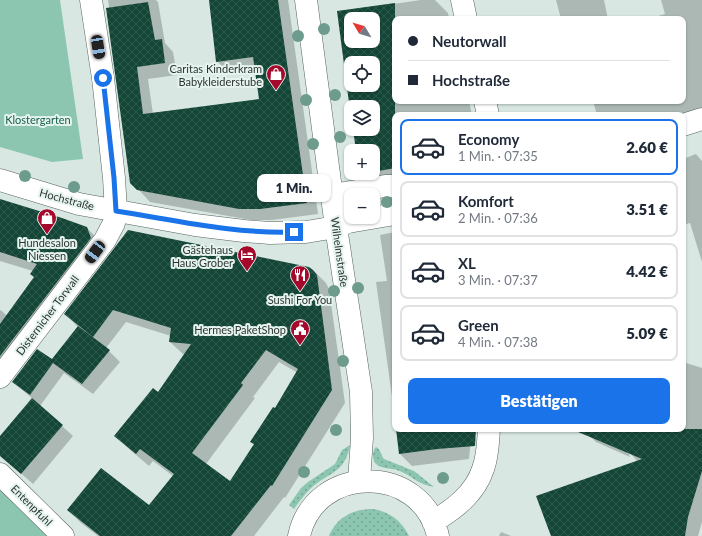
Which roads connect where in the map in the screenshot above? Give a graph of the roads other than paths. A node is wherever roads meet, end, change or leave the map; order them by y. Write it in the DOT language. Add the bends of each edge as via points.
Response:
graph roads {
  1 [pos="92,0"];
  2 [pos="306,0"];
  3 [pos="462,0"];
  4 [pos="465,16"];
  5 [pos="702,119"];
  6 [pos="686,124"];
  7 [pos="0,180"];
  8 [pos="392,186"];
  9 [pos="333,195"];
  10 [pos="116,211"];
  11 [pos="392,215"];
  12 [pos="336,227"];
  13 [pos="0,377"];
  14 [pos="489,432"];
  15 [pos="0,474"];
  16 [pos="359,481"];
  17 [pos="436,529"];
  18 [pos="63,536"];
  19 [pos="299,536"];
  1 -- 10 [label="street" via="104,86"];
  2 -- 9 [label="street, Wilhelmstraße"];
  3 -- 4 [label="street"];
  5 -- 6 [label="street"];
  7 -- 10 [label="street, Hochstraße" via="79,204"];
  8 -- 9 [label="street"];
  9 -- 12 [label="street, Wilhelmstraße"];
  10 -- 12 [label="street, Hochstraße" via="195,225 257,232 306,232"];
  10 -- 13 [label="street, Disternicher Torwall" via="114,223 105,240"];
  11 -- 12 [label="street, Hochstraße" via="348,222"];
  12 -- 16 [label="street, Wilhelmstraße" via="361,392 362,438"];
  14 -- 17 [label="street" via="484,469 478,483"];
  15 -- 18 [label="street, Entenpfuhl"];
  16 -- 17 [label="street" via="382,481 403,489 421,503"];
  16 -- 19 [label="street" via="337,488 318,501 304,520"];
}
